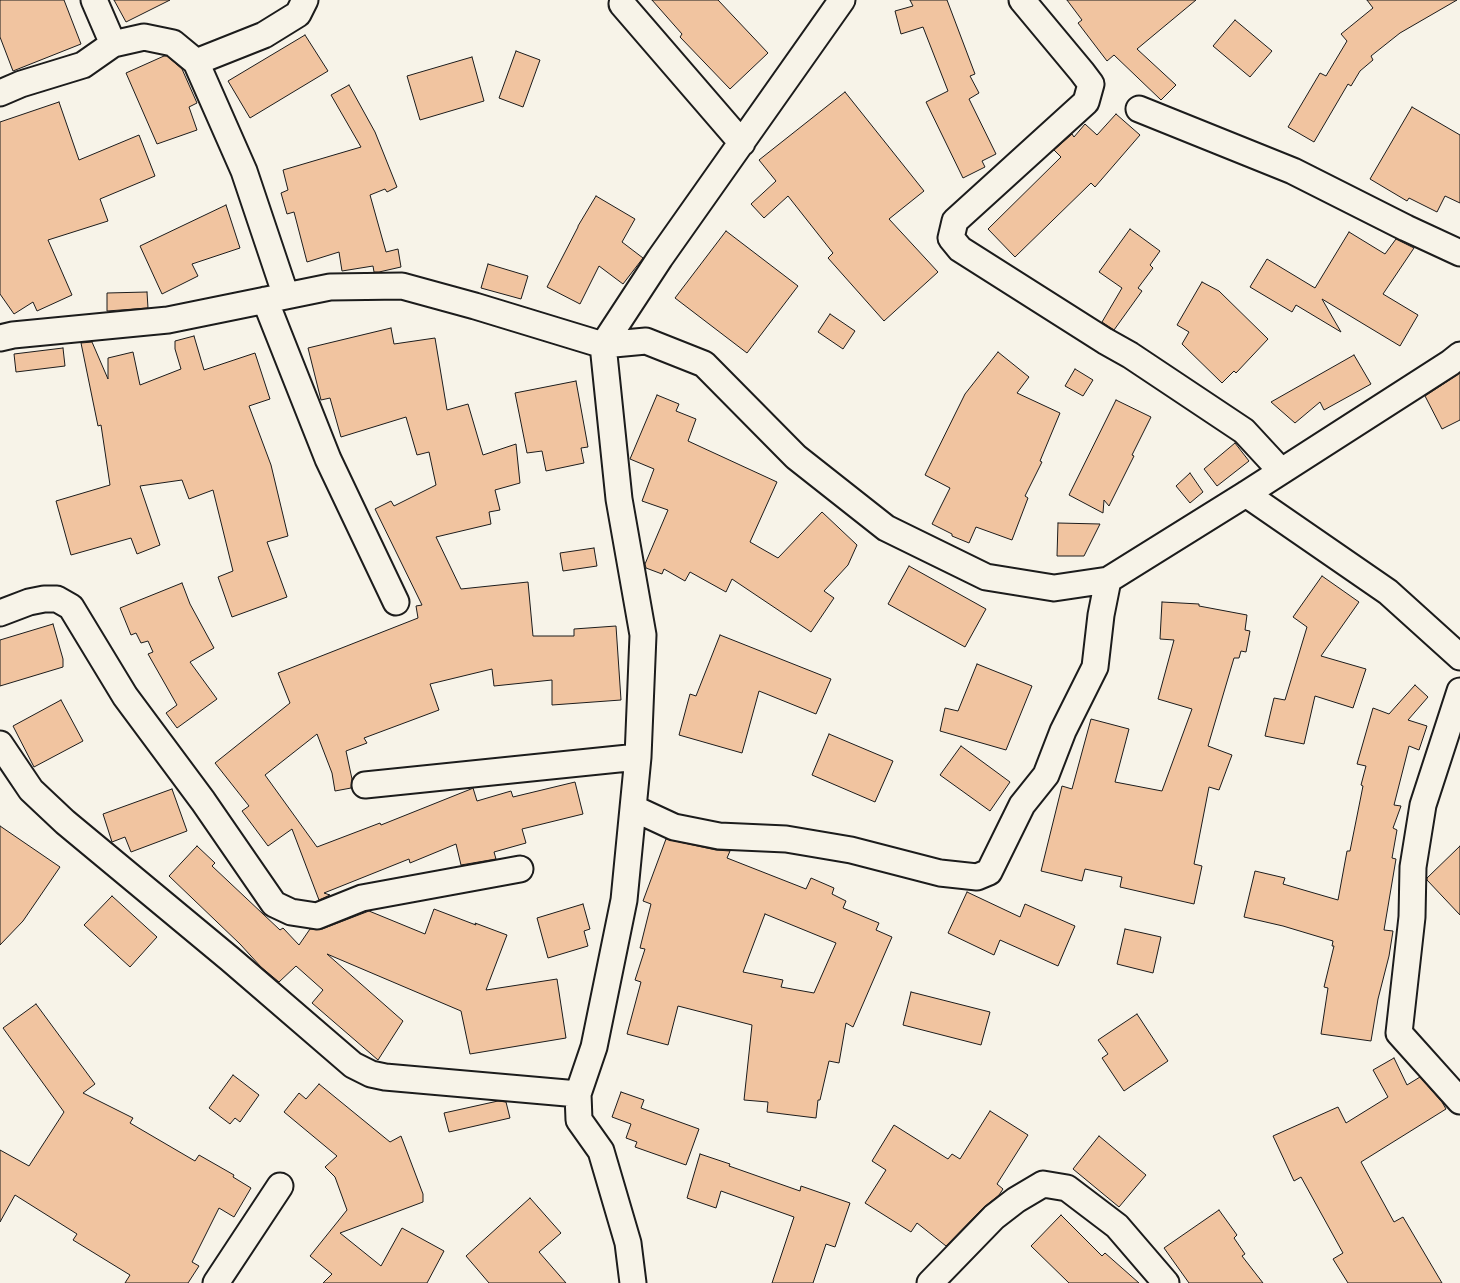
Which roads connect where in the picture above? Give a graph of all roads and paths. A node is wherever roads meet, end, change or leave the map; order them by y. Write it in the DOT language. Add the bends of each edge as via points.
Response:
graph roads {
  1 [pos="94,0"];
  2 [pos="306,0"];
  3 [pos="842,0"];
  4 [pos="1022,0"];
  5 [pos="622,4"];
  6 [pos="114,44"];
  7 [pos="196,62"];
  8 [pos="0,93"];
  9 [pos="1139,109"];
  10 [pos="742,143"];
  11 [pos="1460,253"];
  12 [pos="276,298"];
  13 [pos="0,338"];
  14 [pos="603,345"];
  15 [pos="1460,355"];
  16 [pos="1281,471"];
  17 [pos="1246,494"];
  18 [pos="1108,580"];
  19 [pos="396,602"];
  20 [pos="0,613"];
  21 [pos="1460,657"];
  22 [pos="1460,692"];
  23 [pos="0,744"];
  24 [pos="638,757"];
  25 [pos="365,785"];
  26 [pos="633,808"];
  27 [pos="520,869"];
  28 [pos="578,1094"];
  29 [pos="1460,1101"];
  30 [pos="280,1186"];
  31 [pos="216,1283"];
  32 [pos="633,1283"];
  33 [pos="930,1283"];
  34 [pos="1166,1283"];
  1 -- 6 [label="street"];
  2 -- 7 [label="street" via="298,14 264,35"];
  3 -- 10 [label="street"];
  4 -- 16 [label="street" via="1091,84 1086,102 954,221 951,238 960,250 1130,355 1244,431"];
  5 -- 10 [label="street"];
  6 -- 7 [label="street" via="144,37 173,43"];
  6 -- 8 [label="street" via="82,64"];
  7 -- 12 [label="street" via="244,170"];
  9 -- 11 [label="street" via="1293,171"];
  10 -- 14 [label="street"];
  12 -- 13 [label="street" via="168,320"];
  12 -- 14 [label="street" via="330,287 402,286"];
  12 -- 19 [label="street" via="328,459"];
  14 -- 18 [label="street" via="646,342 704,364 796,457 886,528 986,577 1054,588"];
  14 -- 24 [label="street" via="619,499 642,635"];
  15 -- 16 [label="street"];
  16 -- 17 [label="street"];
  17 -- 18 [label="street"];
  17 -- 21 [label="street" via="1388,592"];
  18 -- 26 [label="street" via="1100,615 1095,668 1046,775 1022,805 989,872 977,877 940,874 851,850 786,838 719,836 674,827"];
  20 -- 27 [label="street" via="44,599 57,599 71,606 126,696 274,904 291,912 317,916 362,898"];
  22 -- 29 [label="street" via="1423,805 1413,867 1412,917 1398,1033"];
  23 -- 28 [label="street" via="31,790 65,822 354,1065 384,1078"];
  24 -- 25 [label="street"];
  24 -- 26 [label="street"];
  26 -- 28 [label="street" via="622,910 594,1047"];
  28 -- 32 [label="street" via="579,1120 600,1152 628,1243"];
  30 -- 31 [label="street"];
  33 -- 34 [label="street" via="994,1217 1043,1184 1067,1188 1117,1226"];
}
